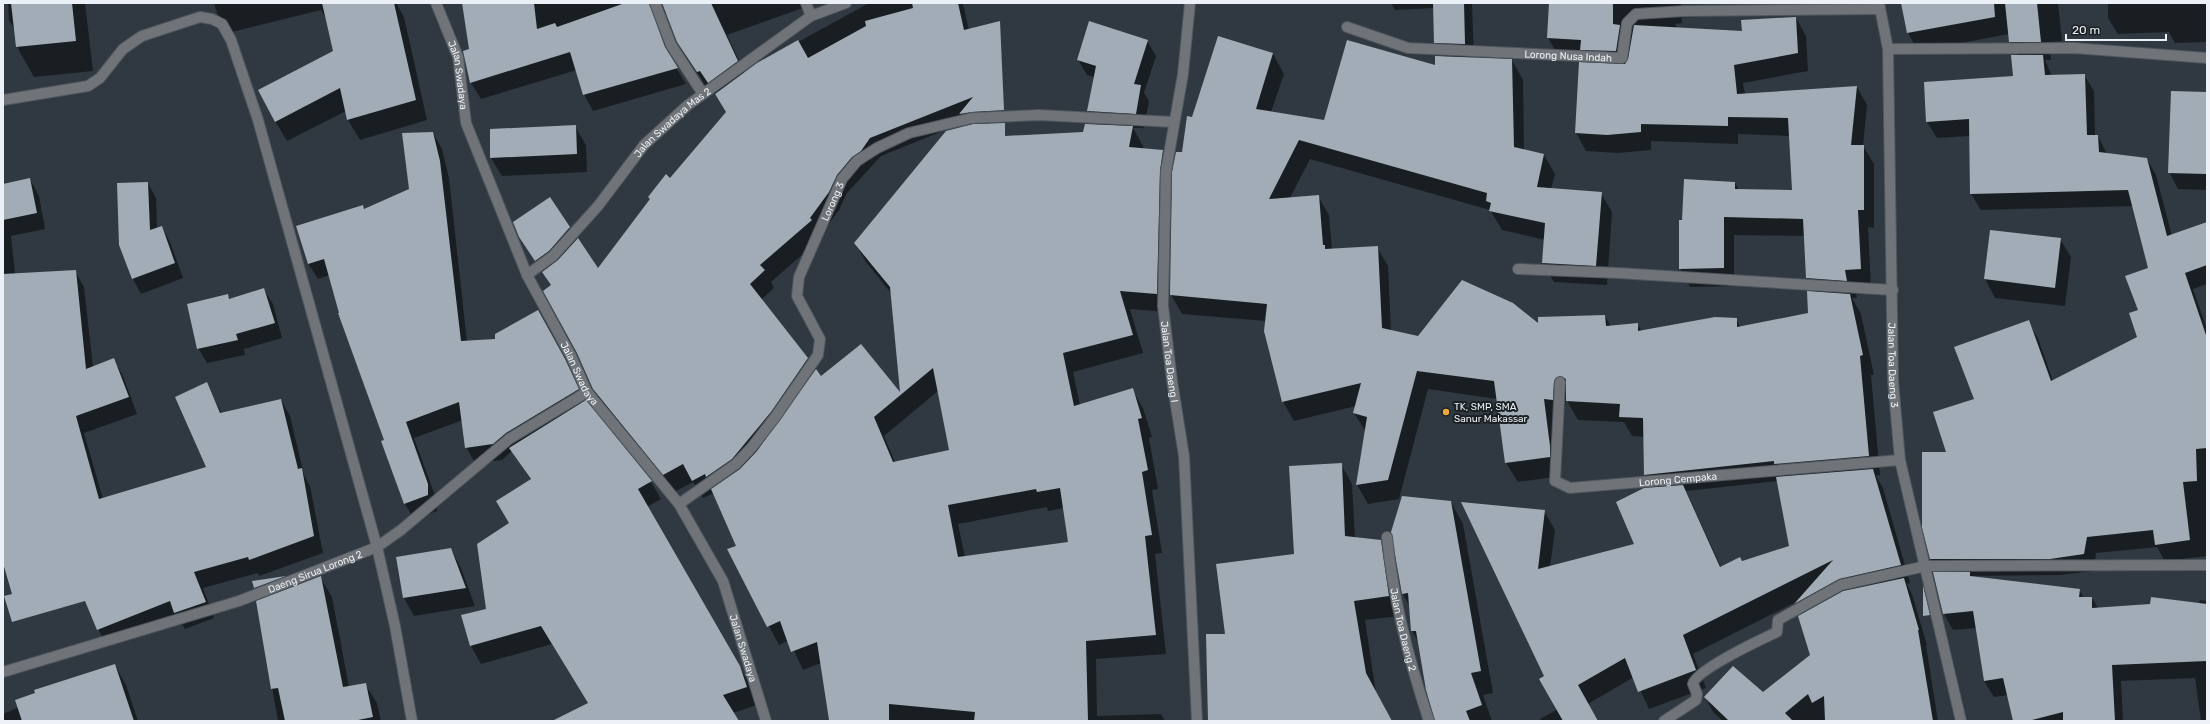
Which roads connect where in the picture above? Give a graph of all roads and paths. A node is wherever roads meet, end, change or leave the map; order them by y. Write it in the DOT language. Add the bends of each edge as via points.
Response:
graph roads {
  1 [pos="436,3"];
  2 [pos="655,3"];
  3 [pos="806,3"];
  4 [pos="846,3"];
  5 [pos="1190,3"];
  6 [pos="1879,6"];
  7 [pos="1684,7"];
  8 [pos="811,16"];
  9 [pos="1347,27"];
  10 [pos="1888,49"];
  11 [pos="2207,58"];
  12 [pos="703,94"];
  13 [pos="3,100"];
  14 [pos="1173,122"];
  15 [pos="1518,269"];
  16 [pos="528,275"];
  17 [pos="1893,290"];
  18 [pos="1560,382"];
  19 [pos="587,392"];
  20 [pos="1900,460"];
  21 [pos="679,504"];
  22 [pos="1387,536"];
  23 [pos="377,547"];
  24 [pos="2207,564"];
  25 [pos="1926,566"];
  26 [pos="3,672"];
  27 [pos="412,721"];
  28 [pos="766,721"];
  29 [pos="1197,721"];
  30 [pos="1429,721"];
  31 [pos="1664,721"];
  32 [pos="1961,721"];
  1 -- 16 [label="street, Jalan Swadaya" via="458,57 466,123"];
  2 -- 12 [label="street" via="671,45"];
  3 -- 8 [label="street"];
  4 -- 8 [label="street, Jalan Swadaya Mas 2"];
  5 -- 14 [label="street, Jalan Toa Daeng I" via="1183,74"];
  6 -- 7 [label="street, Lorong Nusa Indah"];
  6 -- 10 [label="street, Jalan Toa Daeng 3"];
  7 -- 9 [label="street, Lorong Nusa Indah" via="1636,14 1627,23 1622,58 1408,48"];
  8 -- 12 [label="street, Jalan Swadaya Mas 2"];
  10 -- 11 [label="street" via="2074,48"];
  10 -- 17 [label="street, Jalan Toa Daeng 3"];
  12 -- 16 [label="street, Jalan Swadaya Mas 2" via="644,145 576,231 553,256"];
  13 -- 23 [label="street" via="88,86 100,78 123,49 142,36 200,17 222,24 231,40 258,120"];
  14 -- 21 [label="street, Lorong 3" via="1039,115 972,118 909,133 857,161 842,179 799,277 797,296 820,339 818,355 752,447 736,464"];
  14 -- 29 [label="street, Jalan Toa Daeng I" via="1166,171 1164,306 1184,456"];
  15 -- 17 [label="street"];
  16 -- 19 [label="street, Jalan Swadaya"];
  17 -- 20 [label="street, Jalan Toa Daeng 3" via="1893,381"];
  18 -- 20 [label="street, Lorong Cempaka" via="1555,480 1570,488"];
  19 -- 21 [label="street, Jalan Swadaya"];
  19 -- 23 [label="street, Daeng Sirua Lorong 2" via="509,439 401,530"];
  20 -- 25 [label="street, Jalan Toa Daeng 3"];
  21 -- 28 [label="street, Jalan Swadaya" via="723,581"];
  22 -- 30 [label="street, Jalan Toa Daeng 2" via="1394,594"];
  23 -- 26 [label="street, Daeng Sirua Lorong 2" via="238,601"];
  23 -- 27 [label="street" via="395,626"];
  24 -- 25 [label="street"];
  25 -- 31 [label="street" via="1841,585 1778,620 1777,632 1731,655 1696,677 1693,684 1697,694 1696,700"];
  25 -- 32 [label="street, Jalan Toa Daeng 3"];
}
